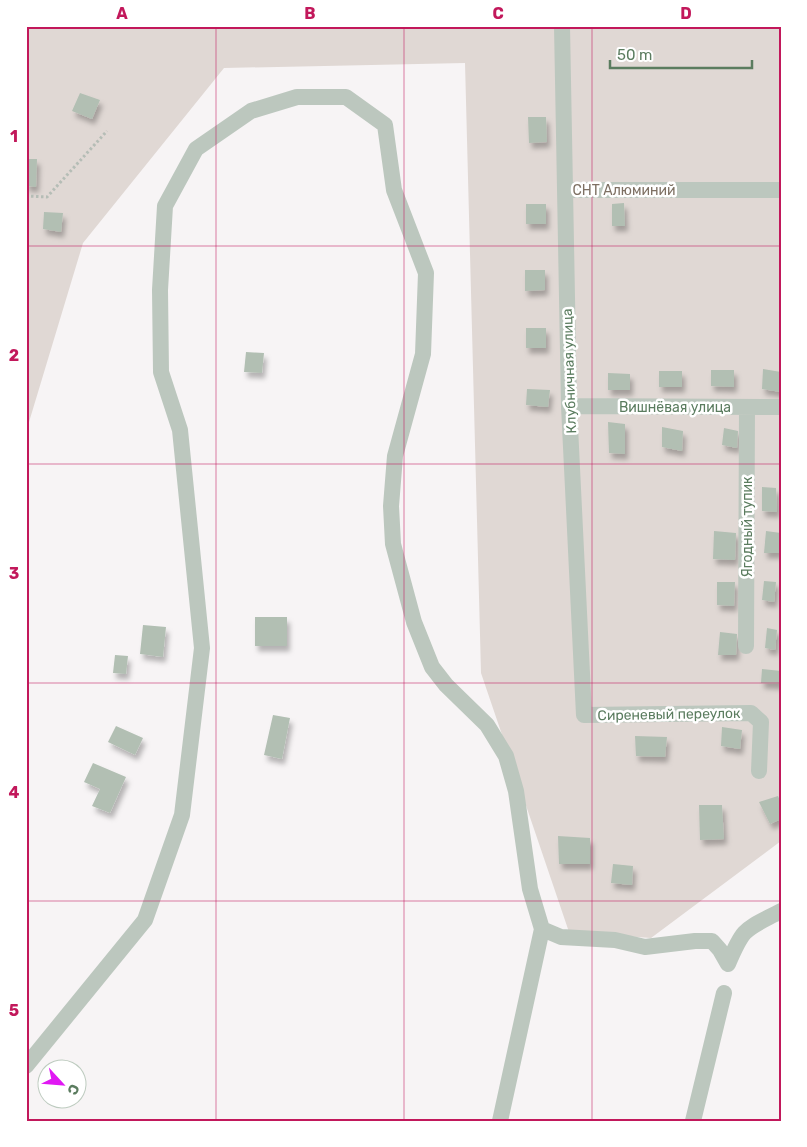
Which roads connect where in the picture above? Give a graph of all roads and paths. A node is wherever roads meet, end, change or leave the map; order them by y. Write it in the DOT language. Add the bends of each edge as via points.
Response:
graph roads {
  1 [pos="562,26"];
  2 [pos="107,131"];
  3 [pos="564,190"];
  4 [pos="781,190"];
  5 [pos="26,196"];
  6 [pos="569,406"];
  7 [pos="747,407"];
  8 [pos="781,408"];
  9 [pos="746,646"];
  10 [pos="584,715"];
  11 [pos="759,771"];
  12 [pos="781,912"];
  13 [pos="542,929"];
  14 [pos="724,993"];
  15 [pos="26,1066"];
  16 [pos="500,1121"];
  17 [pos="693,1121"];
  1 -- 3 [label="street, Клубничная улица"];
  2 -- 5 [label="path" via="47,197"];
  3 -- 4 [label="street"];
  3 -- 6 [label="street, Клубничная улица"];
  6 -- 7 [label="street, Вишнёвая улица"];
  6 -- 10 [label="street, Клубничная улица"];
  7 -- 8 [label="street, Вишнёвая улица"];
  7 -- 9 [label="street, Ягодный тупик"];
  10 -- 11 [label="street, Сиреневый переулок" via="751,713 761,722"];
  12 -- 13 [label="street" via="751,925 740,937 728,964 712,942 645,946 615,940 561,937"];
  13 -- 15 [label="street" via="530,889 516,791 506,756 487,725 432,667 414,622 393,544 391,506 395,456 423,354 426,273 394,190 385,125 346,97 297,97 251,111 196,150 165,206 160,290 161,372 180,430 202,648 182,815 145,920"];
  13 -- 16 [label="street"];
  14 -- 17 [label="street"];
}
